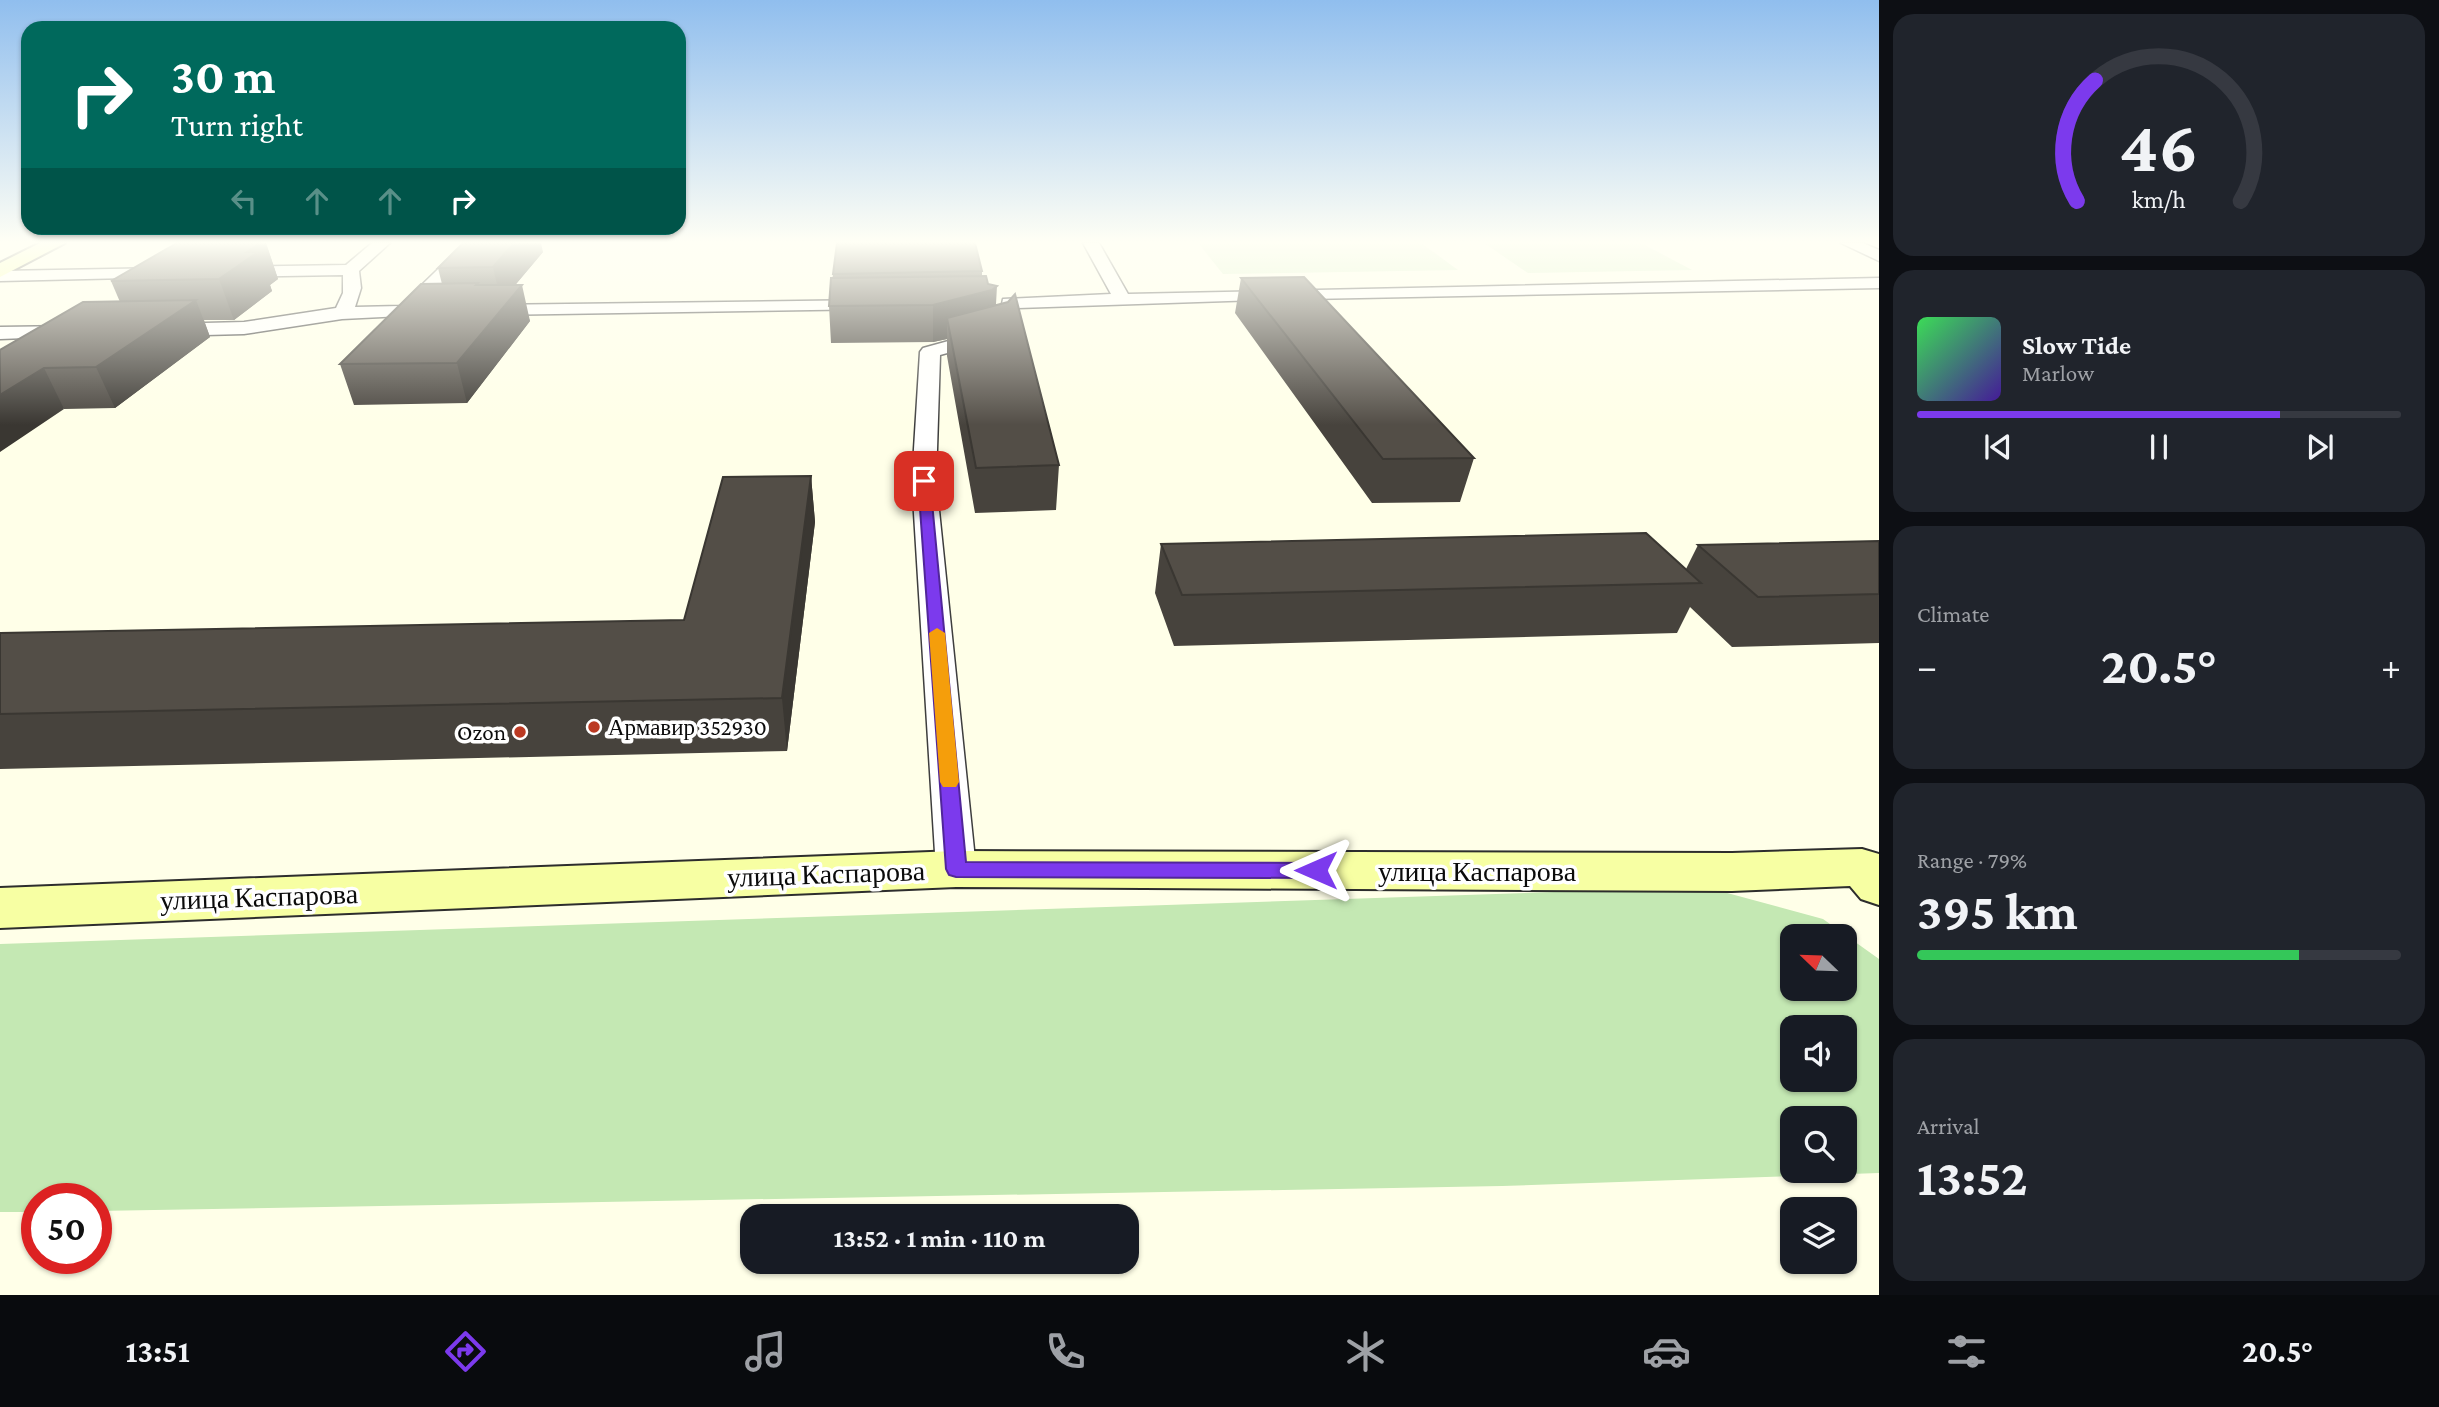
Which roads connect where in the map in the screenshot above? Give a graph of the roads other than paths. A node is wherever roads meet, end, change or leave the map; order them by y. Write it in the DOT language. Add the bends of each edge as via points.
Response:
graph roads {
  1 [pos="347,303"];
  2 [pos="413,303"];
  3 [pos="1002,303"];
  4 [pos="885,305"];
  5 [pos="405,311"];
  6 [pos="342,313"];
  7 [pos="149,330"];
  8 [pos="95,331"];
  9 [pos="0,333"];
  10 [pos="956,869"];
  11 [pos="1870,876"];
  12 [pos="0,908"];
  1 -- 6 [label="lane"];
  2 -- 5 [label="lane"];
  3 -- 10 [label="lane" via="1007,324 999,333 930,352 924,481"];
  4 -- 5 [label="lane"];
  5 -- 6 [label="lane"];
  6 -- 7 [label="lane" via="244,328"];
  8 -- 9 [label="lane"];
  10 -- 11 [label="main road, улица Каспарова"];
  10 -- 12 [label="main road, улица Каспарова"];
}
